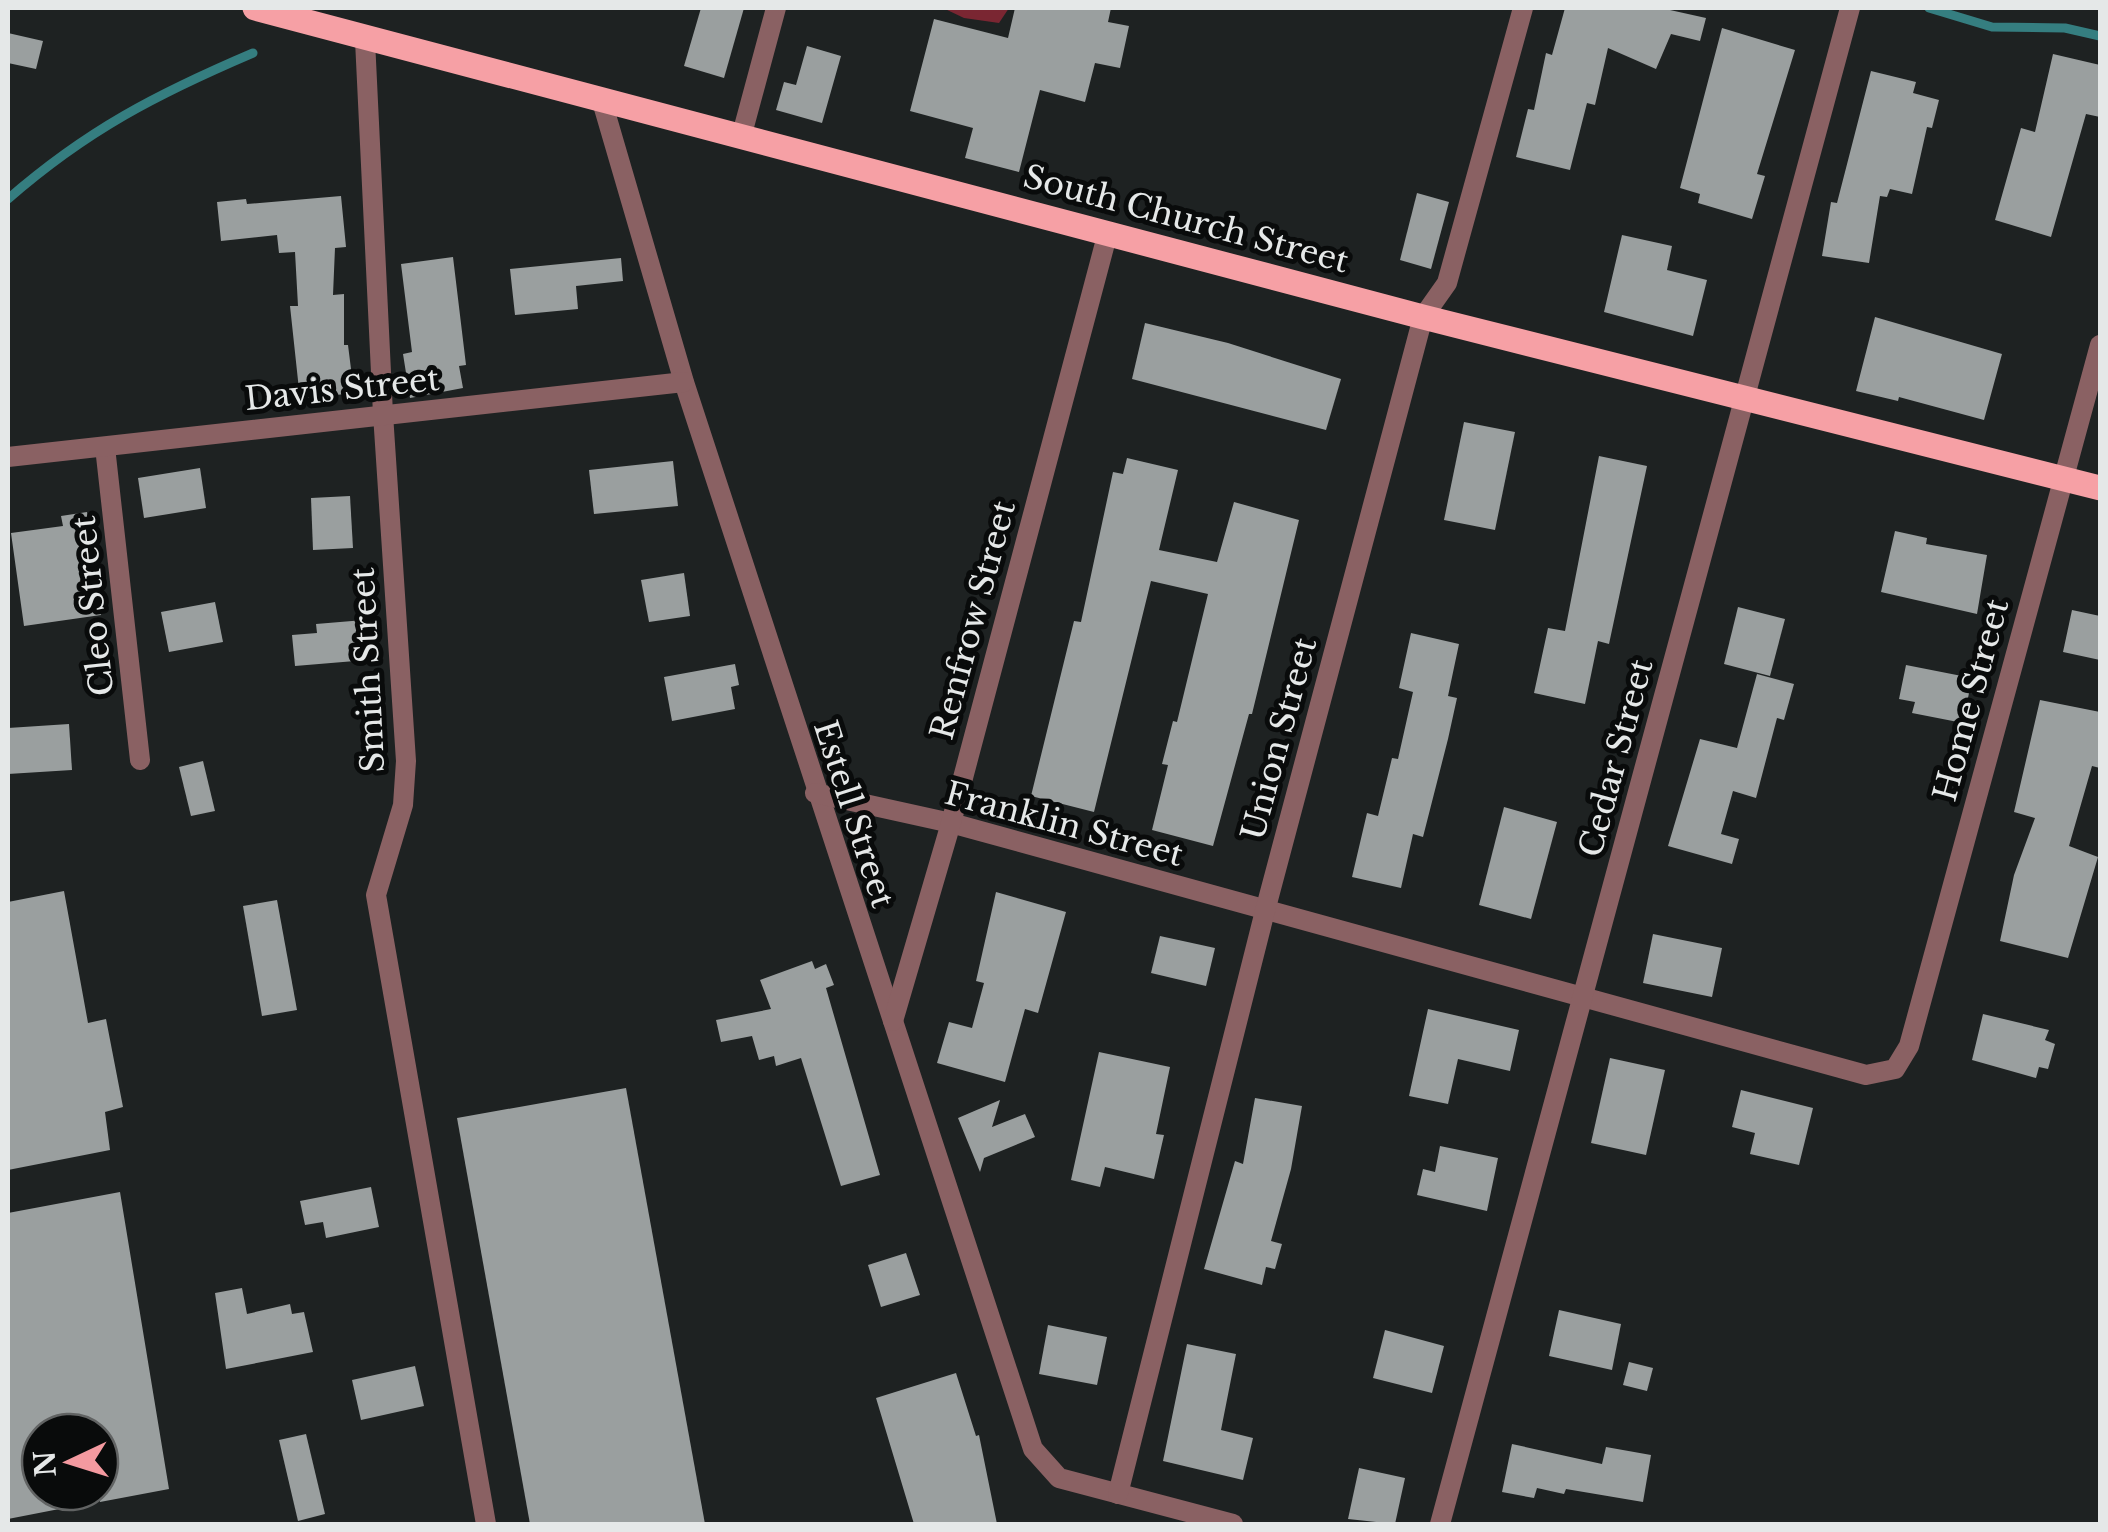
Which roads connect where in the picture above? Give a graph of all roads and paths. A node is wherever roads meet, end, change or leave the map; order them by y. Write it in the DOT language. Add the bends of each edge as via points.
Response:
graph roads {
  1 [pos="255,8"];
  2 [pos="776,8"];
  3 [pos="1523,8"];
  4 [pos="1850,8"];
  5 [pos="365,40"];
  6 [pos="600,98"];
  7 [pos="742,134"];
  8 [pos="1108,232"];
  9 [pos="1423,317"];
  10 [pos="2100,345"];
  11 [pos="684,382"];
  12 [pos="1743,397"];
  13 [pos="383,414"];
  14 [pos="106,446"];
  15 [pos="8,457"];
  16 [pos="2062,478"];
  17 [pos="2100,488"];
  18 [pos="140,760"];
  19 [pos="815,793"];
  20 [pos="950,823"];
  21 [pos="1264,911"];
  22 [pos="1585,994"];
  23 [pos="892,1023"];
  24 [pos="1895,1069"];
  25 [pos="1118,1494"];
  26 [pos="486,1524"];
  27 [pos="1232,1524"];
  28 [pos="1440,1524"];
  1 -- 5 [label="main road, South Church Street"];
  2 -- 7 [label="street"];
  3 -- 9 [label="street, Union Street" via="1447,283"];
  4 -- 12 [label="street, Cedar Street"];
  5 -- 6 [label="main road, South Church Street"];
  5 -- 13 [label="street, Smith Street"];
  6 -- 7 [label="main road, South Church Street"];
  6 -- 11 [label="street, Estell Street"];
  7 -- 8 [label="main road, South Church Street"];
  8 -- 9 [label="main road, South Church Street"];
  8 -- 20 [label="street, Renfrow Street"];
  9 -- 12 [label="main road, South Church Street"];
  9 -- 21 [label="street, Union Street"];
  10 -- 16 [label="street, Home Street"];
  11 -- 13 [label="street, Davis Street"];
  11 -- 19 [label="street, Estell Street"];
  12 -- 16 [label="main road, South Church Street"];
  12 -- 22 [label="street, Cedar Street"];
  13 -- 14 [label="street, Davis Street"];
  13 -- 26 [label="street, Smith Street" via="406,761 403,805 376,895"];
  14 -- 15 [label="street, Davis Street"];
  14 -- 18 [label="street, Cleo Street"];
  16 -- 17 [label="main road, South Church Street"];
  16 -- 24 [label="street, Home Street" via="1909,1046"];
  19 -- 20 [label="street, Franklin Street"];
  19 -- 23 [label="street, Estell Street"];
  20 -- 21 [label="street, Franklin Street"];
  20 -- 23 [label="street, Renfrow Street"];
  21 -- 22 [label="street, Franklin Street"];
  21 -- 25 [label="street, Union Street"];
  22 -- 24 [label="street, Franklin Street" via="1866,1075"];
  22 -- 28 [label="street, Cedar Street"];
  23 -- 25 [label="street, Estell Street" via="1033,1449 1059,1478"];
  25 -- 27 [label="street, Estell Street"];
}
